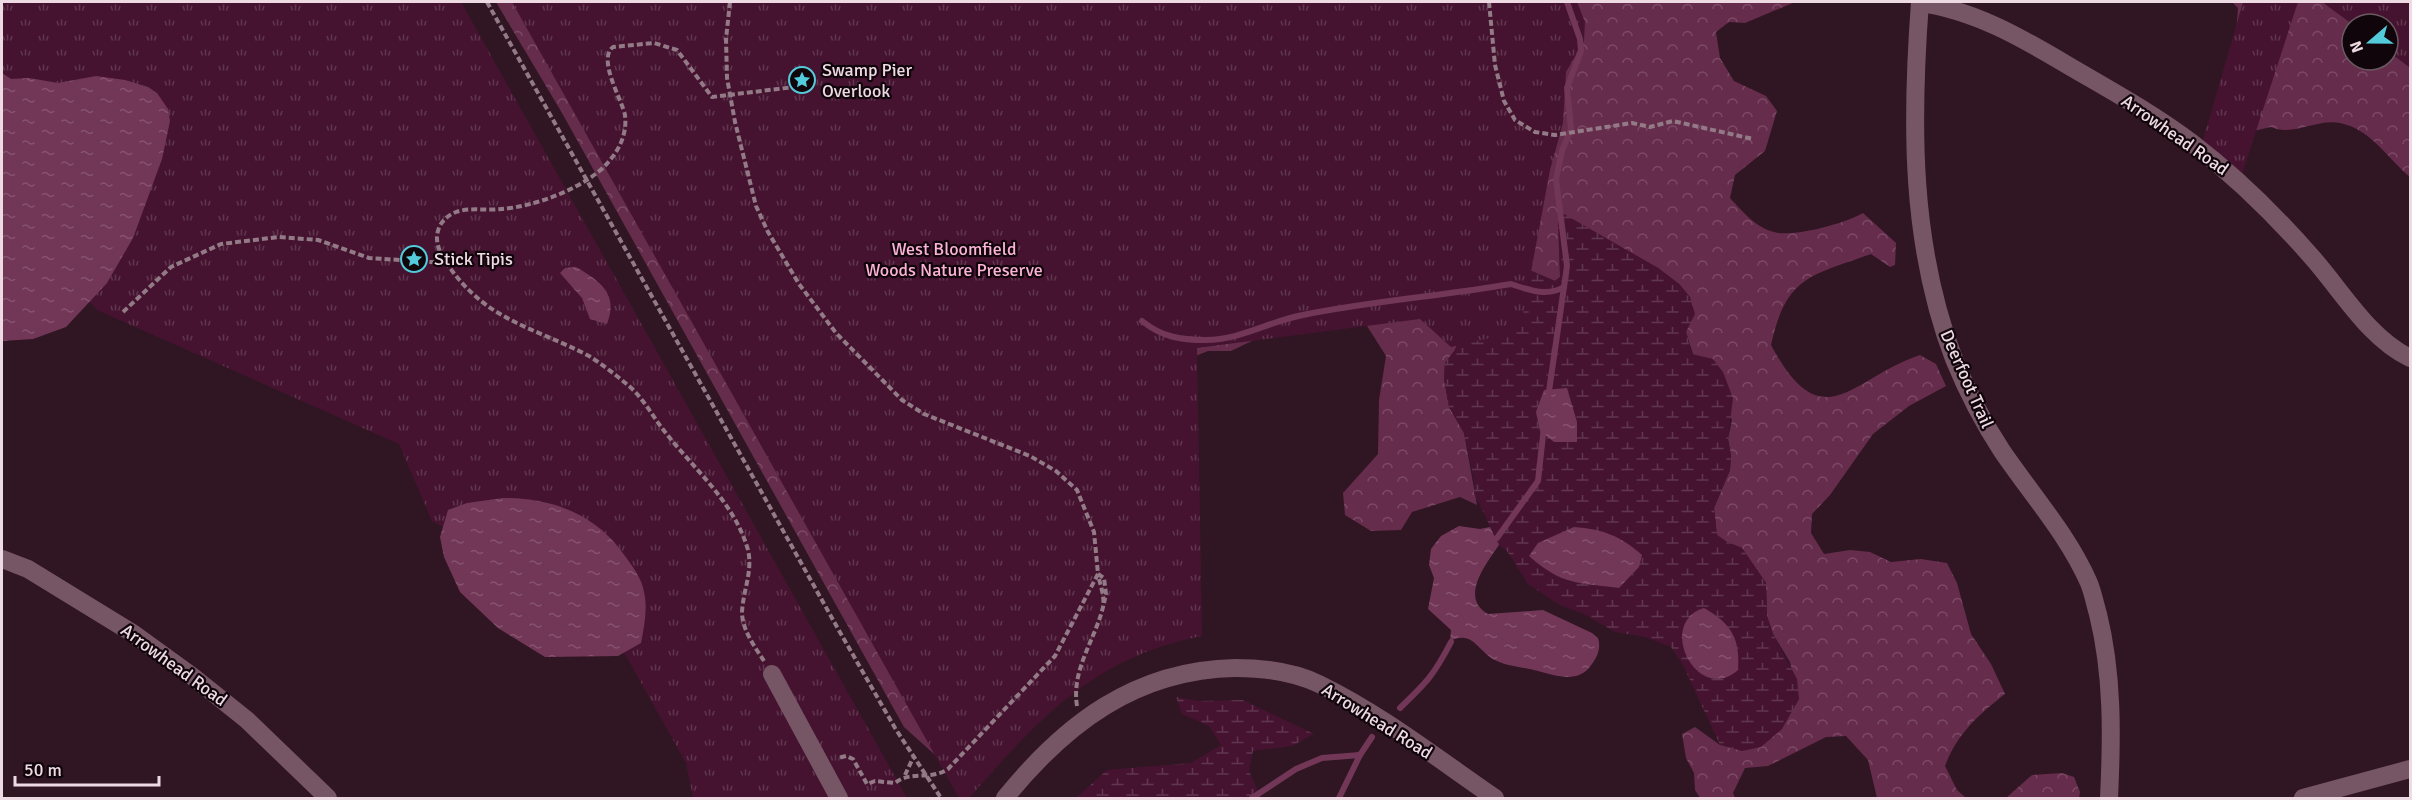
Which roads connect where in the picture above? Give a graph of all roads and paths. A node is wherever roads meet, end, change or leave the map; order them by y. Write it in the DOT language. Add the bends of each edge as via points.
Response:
graph roads {
  1 [pos="487,2"];
  2 [pos="730,2"];
  3 [pos="1489,2"];
  4 [pos="1920,2"];
  5 [pos="802,86"];
  6 [pos="730,95"];
  7 [pos="1753,139"];
  8 [pos="586,179"];
  9 [pos="446,263"];
  10 [pos="123,312"];
  11 [pos="2410,358"];
  12 [pos="2,558"];
  13 [pos="1098,574"];
  14 [pos="772,674"];
  15 [pos="1082,720"];
  16 [pos="818,758"];
  17 [pos="914,758"];
  18 [pos="2410,769"];
  19 [pos="905,775"];
  20 [pos="927,776"];
  21 [pos="2344,794"];
  22 [pos="328,798"];
  23 [pos="839,798"];
  24 [pos="941,798"];
  25 [pos="1005,798"];
  26 [pos="1495,798"];
  27 [pos="2109,798"];
  28 [pos="2303,798"];
  1 -- 8 [label="path"];
  2 -- 6 [label="path" via="726,39"];
  3 -- 7 [label="path" via="1495,65 1504,101 1515,120 1535,132 1555,135 1632,123 1650,127 1673,121"];
  4 -- 11 [label="street, Arrowhead Road" via="1949,7 2022,38 2190,141 2236,179 2311,255 2376,332"];
  4 -- 27 [label="street, Deerfoot Trail" via="1914,125 1916,186 1937,306 1977,409 2064,538 2090,585 2103,636 2110,689"];
  5 -- 6 [label="path"];
  6 -- 8 [label="path" via="712,97 682,54 665,45 619,45 609,50 610,72 625,113 623,142 609,162"];
  6 -- 13 [label="path" via="756,206 780,254 836,333 902,400 924,414 1030,456 1056,471 1077,490 1094,532"];
  8 -- 9 [label="path" via="556,196 529,205 454,213 438,230 438,247"];
  8 -- 17 [label="path"];
  9 -- 10 [label="path" via="369,258 318,240 279,237 221,244 171,267"];
  9 -- 14 [label="path" via="465,287 499,315 591,357 630,387 712,487 732,514 748,549 750,563 742,613 750,637"];
  12 -- 22 [label="street, Arrowhead Road" via="28,569 134,634 192,676 247,720"];
  13 -- 15 [label="path" via="1104,605 1077,682 1076,703"];
  13 -- 20 [label="path" via="1055,656 948,769 938,776"];
  14 -- 16 [label="street"];
  15 -- 25 [label="street, Arrowhead Road" via="1050,748"];
  15 -- 26 [label="street, Arrowhead Road" via="1126,694 1181,674 1208,669 1269,668 1318,683 1379,719"];
  16 -- 19 [label="path" via="826,762 846,756 853,759 867,784 895,783"];
  16 -- 23 [label="street"];
  17 -- 19 [label="path"];
  17 -- 20 [label="path"];
  18 -- 21 [label="street"];
  19 -- 20 [label="path"];
  20 -- 24 [label="path"];
  21 -- 28 [label="street"];
}
